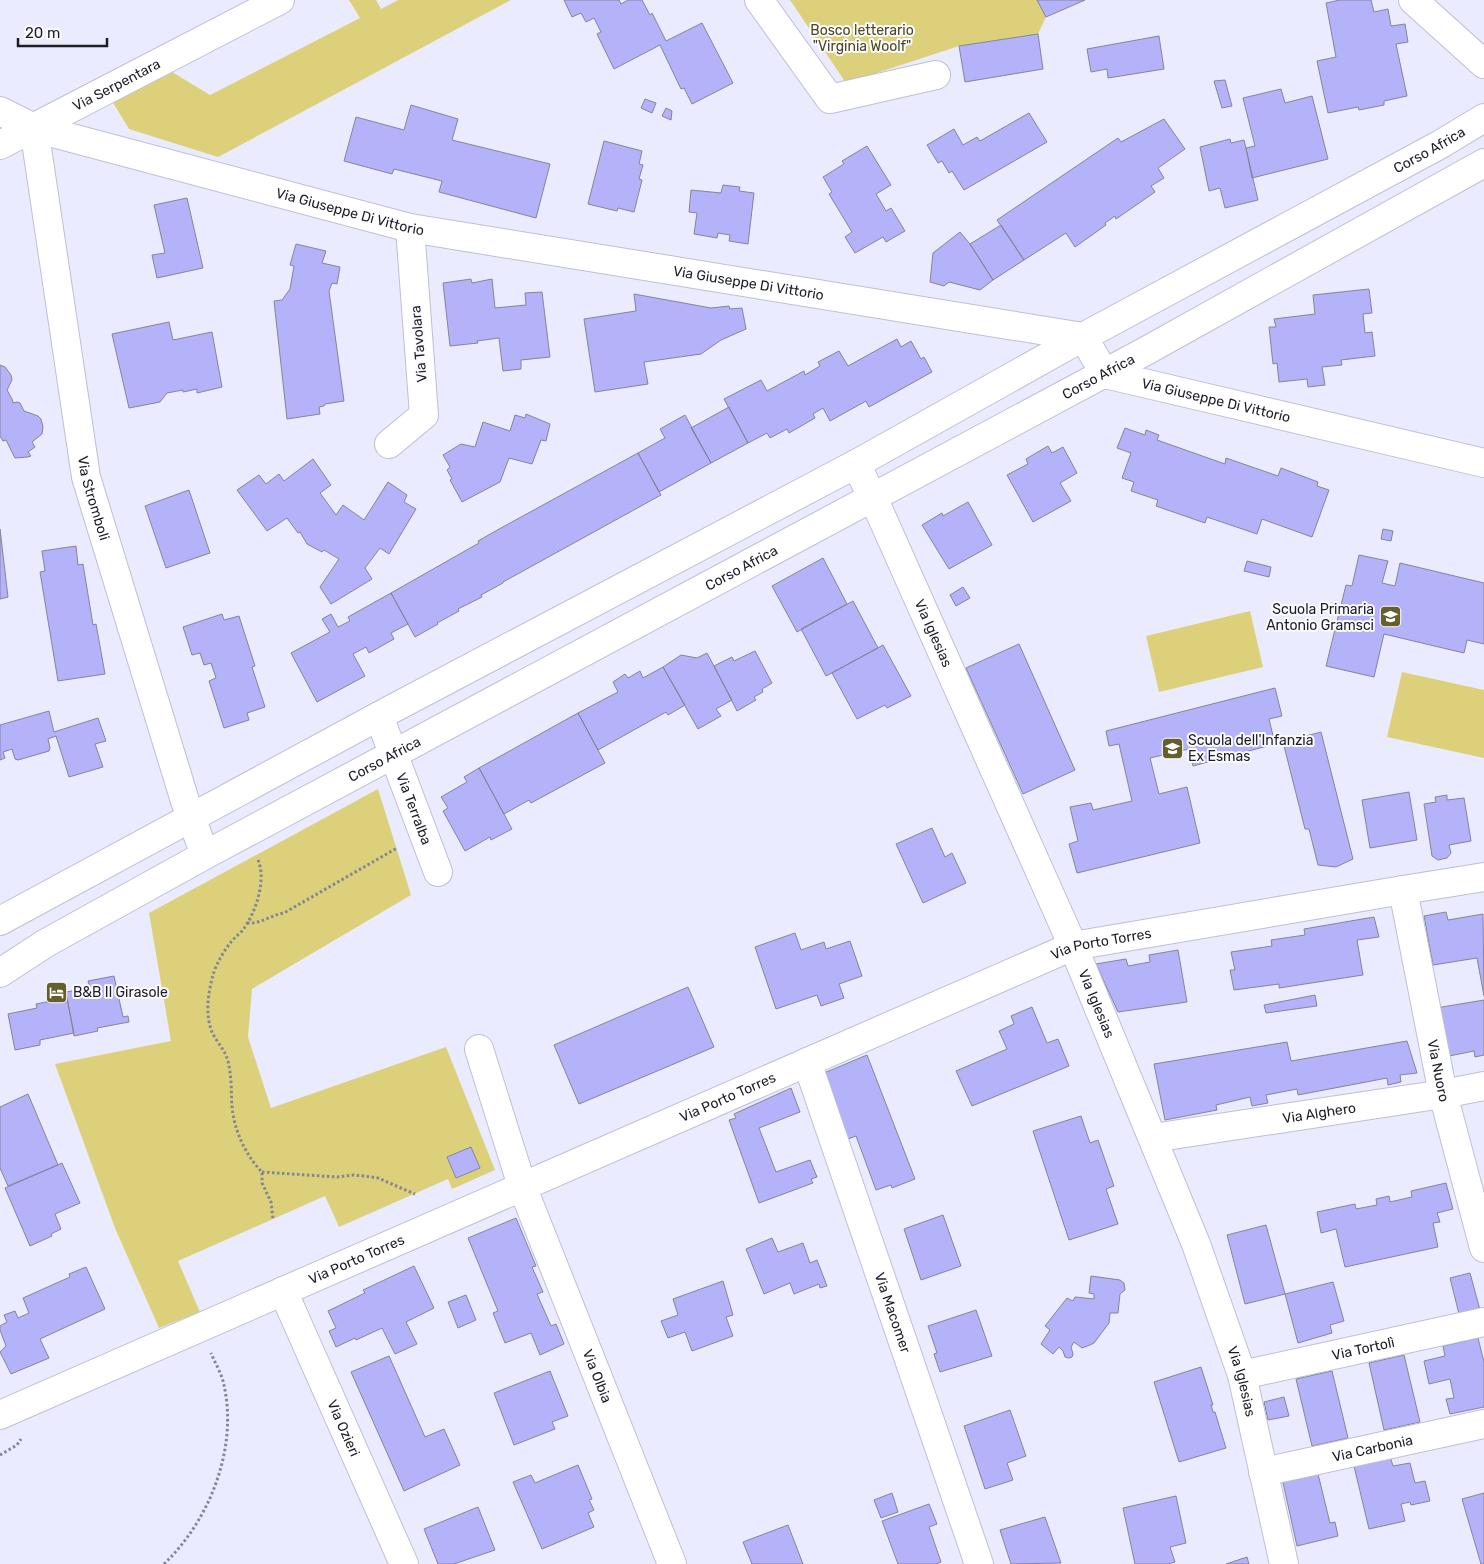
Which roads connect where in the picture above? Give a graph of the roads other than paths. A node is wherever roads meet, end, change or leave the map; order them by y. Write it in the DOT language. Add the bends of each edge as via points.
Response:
graph roads {
  1 [pos="280,0"];
  2 [pos="759,0"];
  3 [pos="1413,0"];
  4 [pos="1484,64"];
  5 [pos="936,75"];
  6 [pos="0,111"];
  7 [pos="1484,118"];
  8 [pos="34,128"];
  9 [pos="0,145"];
  10 [pos="1484,163"];
  11 [pos="410,228"];
  12 [pos="1083,337"];
  13 [pos="1105,374"];
  14 [pos="389,444"];
  15 [pos="1484,463"];
  16 [pos="856,464"];
  17 [pos="873,498"];
  18 [pos="380,716"];
  19 [pos="394,754"];
  20 [pos="191,818"];
  21 [pos="205,855"];
  22 [pos="438,872"];
  23 [pos="1484,877"];
  24 [pos="1403,890"];
  25 [pos="0,921"];
  26 [pos="1072,946"];
  27 [pos="0,972"];
  28 [pos="478,1048"];
  29 [pos="807,1062"];
  30 [pos="1484,1086"];
  31 [pos="1444,1094"];
  32 [pos="1152,1138"];
  33 [pos="522,1186"];
  34 [pos="1484,1248"];
  35 [pos="283,1291"];
  36 [pos="1484,1322"];
  37 [pos="1242,1375"];
  38 [pos="0,1415"];
  39 [pos="1484,1424"];
  40 [pos="1263,1472"];
  41 [pos="404,1564"];
  42 [pos="672,1564"];
  43 [pos="980,1564"];
  44 [pos="1284,1564"];
  1 -- 8 [label="street, Via Serpentara"];
  2 -- 5 [label="street" via="830,99"];
  3 -- 4 [label="street"];
  6 -- 8 [label="street, Via Giuseppe Di Vittorio"];
  7 -- 12 [label="street, Corso Africa"];
  8 -- 9 [label="street, Via Serpentara"];
  8 -- 11 [label="street, Via Giuseppe Di Vittorio"];
  8 -- 20 [label="street, Via Stromboli" via="86,477"];
  10 -- 13 [label="street, Corso Africa"];
  11 -- 12 [label="street, Via Giuseppe Di Vittorio"];
  11 -- 14 [label="street, Via Tavolara" via="424,415"];
  12 -- 13 [label="street"];
  12 -- 16 [label="street, Corso Africa"];
  13 -- 15 [label="street, Via Giuseppe Di Vittorio"];
  13 -- 17 [label="street, Corso Africa"];
  16 -- 17 [label="street, Via Iglesias"];
  16 -- 18 [label="street, Corso Africa"];
  17 -- 19 [label="street, Corso Africa"];
  17 -- 26 [label="street, Via Iglesias"];
  18 -- 19 [label="street, Via Terralba"];
  18 -- 20 [label="street, Corso Africa"];
  19 -- 21 [label="street, Corso Africa"];
  19 -- 22 [label="street, Via Terralba"];
  20 -- 21 [label="street, Via Stromboli"];
  20 -- 25 [label="street, Corso Africa"];
  21 -- 27 [label="street, Corso Africa"];
  23 -- 24 [label="street, Via Porto Torres"];
  24 -- 26 [label="street, Via Porto Torres"];
  24 -- 31 [label="street, Via Nuoro"];
  26 -- 29 [label="street, Via Porto Torres"];
  26 -- 32 [label="street, Via Iglesias"];
  28 -- 33 [label="street, Via Olbia"];
  29 -- 33 [label="street, Via Porto Torres"];
  29 -- 43 [label="street, Via Macomer"];
  30 -- 31 [label="street, Via Alghero"];
  31 -- 32 [label="street, Via Alghero"];
  31 -- 34 [label="street, Via Nuoro"];
  32 -- 37 [label="street, Via Iglesias" via="1196,1244"];
  33 -- 35 [label="street, Via Porto Torres"];
  33 -- 42 [label="street, Via Olbia"];
  35 -- 38 [label="street, Via Porto Torres"];
  35 -- 41 [label="street, Via Ozieri"];
  36 -- 37 [label="street, Via Tortolì"];
  37 -- 40 [label="street, Via Iglesias"];
  39 -- 40 [label="street, Via Carbonia"];
  40 -- 44 [label="street, Via Iglesias"];
}
